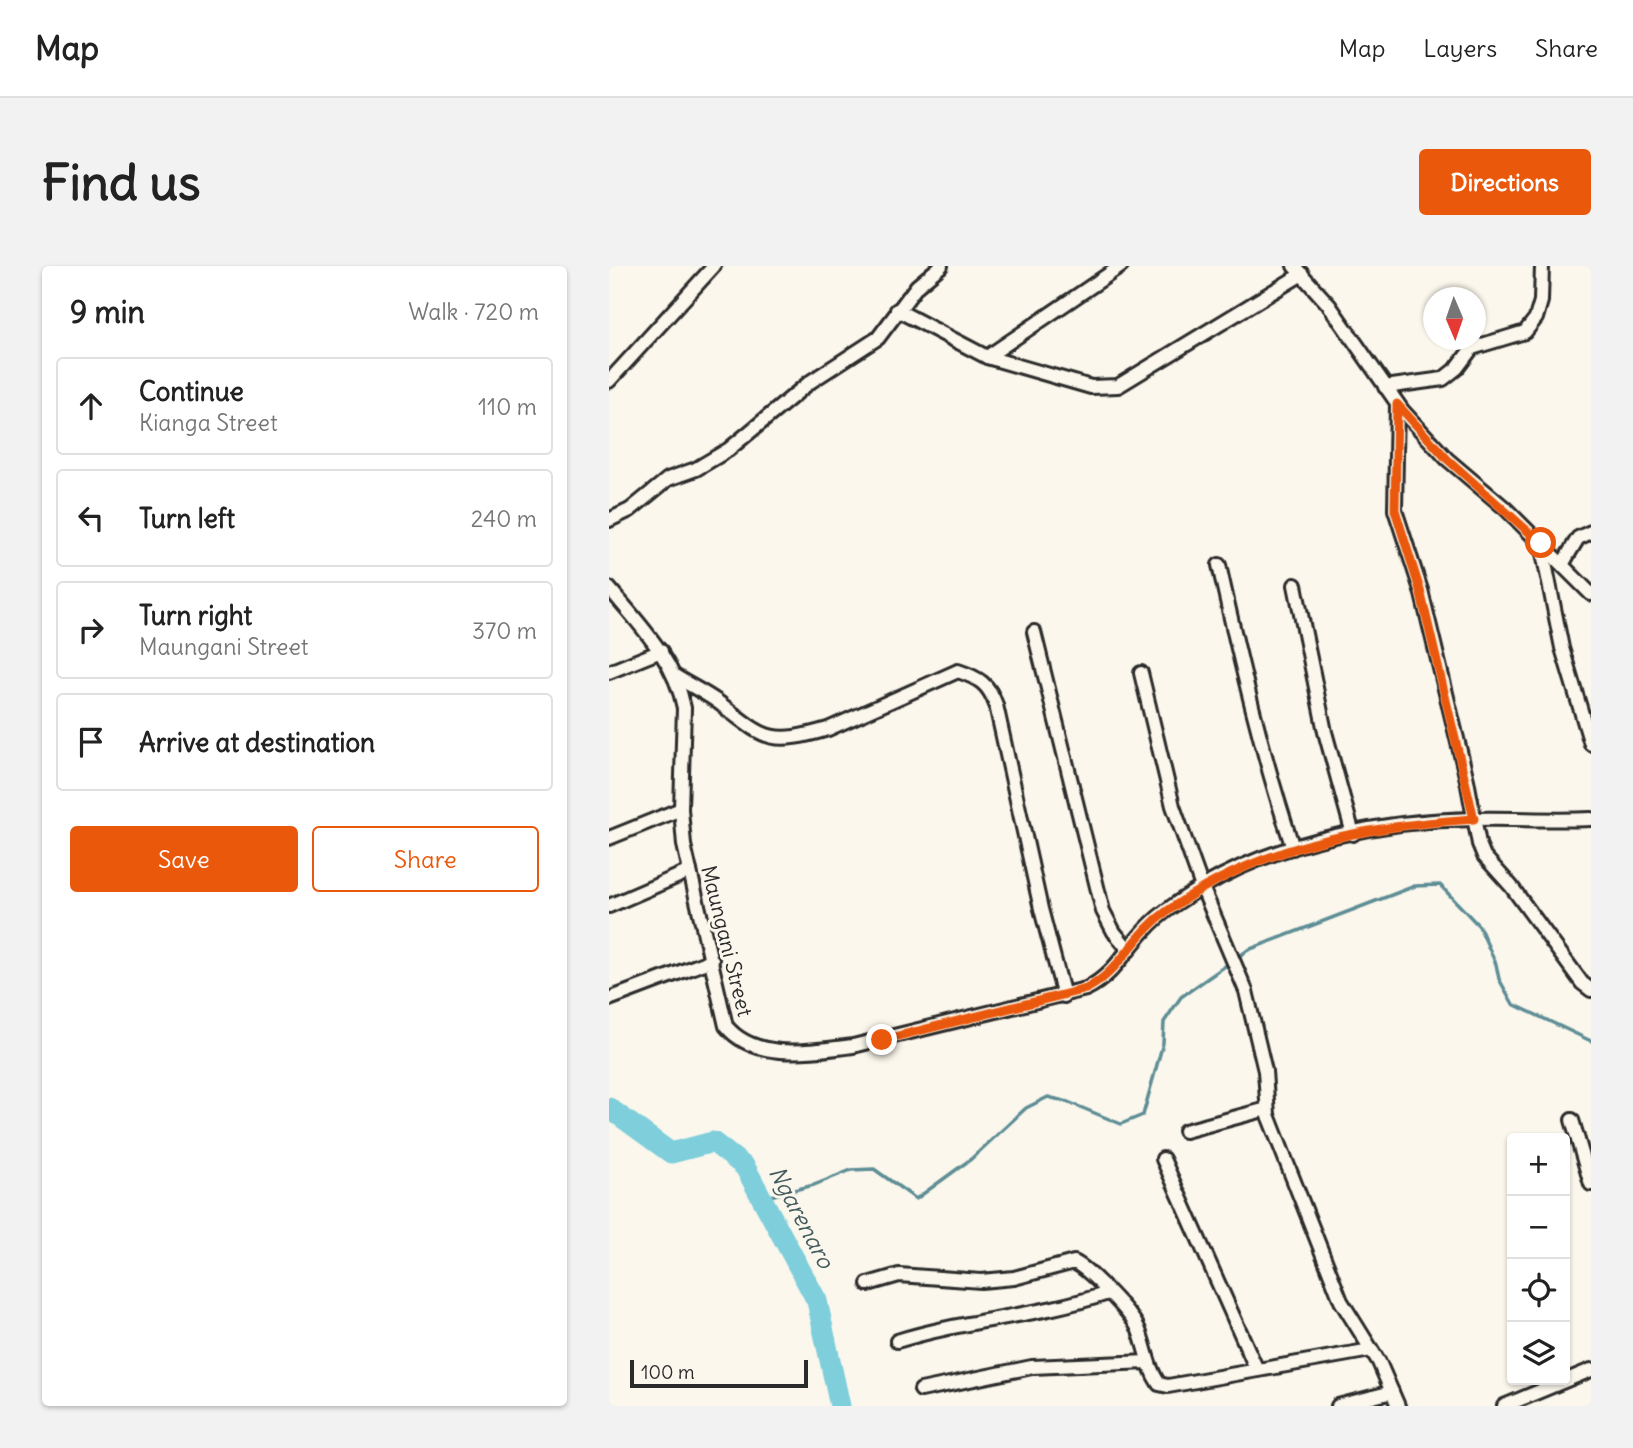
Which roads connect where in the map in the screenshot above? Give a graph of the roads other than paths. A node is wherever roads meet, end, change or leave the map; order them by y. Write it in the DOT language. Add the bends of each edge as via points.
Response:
graph roads {
  1 [pos="714,266"];
  2 [pos="941,266"];
  3 [pos="1121,266"];
  4 [pos="1542,266"];
  5 [pos="1298,270"];
  6 [pos="897,310"];
  7 [pos="987,357"];
  8 [pos="609,381"];
  9 [pos="1385,387"];
  10 [pos="1397,404"];
  11 [pos="609,520"];
  12 [pos="1591,532"];
  13 [pos="1541,543"];
  14 [pos="1563,563"];
  15 [pos="1219,565"];
  16 [pos="1295,585"];
  17 [pos="609,588"];
  18 [pos="1591,594"];
  19 [pos="1034,632"];
  20 [pos="661,651"];
  21 [pos="609,672"];
  22 [pos="1141,673"];
  23 [pos="674,676"];
  24 [pos="1591,744"];
  25 [pos="681,809"];
  26 [pos="1474,819"];
  27 [pos="1591,819"];
  28 [pos="1353,834"];
  29 [pos="609,838"];
  30 [pos="1293,848"];
  31 [pos="690,871"];
  32 [pos="1202,887"];
  33 [pos="609,905"];
  34 [pos="1129,950"];
  35 [pos="712,960"];
  36 [pos="1591,990"];
  37 [pos="1064,996"];
  38 [pos="609,999"];
  39 [pos="1267,1109"];
  40 [pos="1572,1120"];
  41 [pos="1185,1131"];
  42 [pos="1163,1159"];
  43 [pos="1588,1162"];
  44 [pos="1591,1184"];
  45 [pos="868,1284"];
  46 [pos="1108,1293"];
  47 [pos="897,1341"];
  48 [pos="1371,1350"];
  49 [pos="1148,1362"];
  50 [pos="1257,1370"];
  51 [pos="1591,1370"];
  52 [pos="921,1390"];
  53 [pos="1392,1392"];
  54 [pos="1338,1406"];
  55 [pos="1398,1406"];
  56 [pos="1504,1406"];
  1 -- 8 [label="street"];
  2 -- 6 [label="street"];
  3 -- 7 [label="street"];
  4 -- 9 [label="street" via="1541,301 1525,332 1472,348 1443,379"];
  5 -- 7 [label="street" via="1118,386 1091,387"];
  5 -- 9 [label="street" via="1329,305"];
  6 -- 7 [label="street"];
  6 -- 11 [label="street" via="878,338 810,382 728,450 696,470 669,479 630,510"];
  9 -- 10 [label="street"];
  10 -- 13 [label="street" via="1447,459"];
  10 -- 26 [label="street" via="1395,510 1420,590"];
  12 -- 14 [label="street" via="1578,538"];
  13 -- 14 [label="street"];
  13 -- 24 [label="street" via="1562,648"];
  14 -- 18 [label="street"];
  15 -- 30 [label="street" via="1253,711"];
  16 -- 28 [label="street" via="1325,732"];
  17 -- 20 [label="street, Maungani Street"];
  19 -- 34 [label="street" via="1103,911"];
  20 -- 21 [label="street"];
  20 -- 23 [label="street, Maungani Street"];
  22 -- 32 [label="street" via="1173,806"];
  23 -- 25 [label="street, Maungani Street" via="684,708"];
  23 -- 37 [label="street" via="753,730 777,737 828,729 958,671 977,677 991,690 996,705"];
  25 -- 29 [label="street"];
  25 -- 31 [label="street, Maungani Street"];
  26 -- 27 [label="street, Maungani Street"];
  26 -- 28 [label="street, Maungani Street" via="1412,823"];
  26 -- 36 [label="street" via="1484,856"];
  28 -- 30 [label="street, Maungani Street"];
  30 -- 32 [label="street, Maungani Street" via="1231,870"];
  31 -- 33 [label="street"];
  31 -- 35 [label="street, Maungani Street"];
  32 -- 34 [label="street, Maungani Street" via="1145,929"];
  32 -- 39 [label="street" via="1246,991 1265,1072"];
  34 -- 37 [label="street, Maungani Street" via="1104,980"];
  35 -- 37 [label="street, Maungani Street" via="726,1026 737,1040 768,1049 853,1046"];
  35 -- 38 [label="street"];
  39 -- 41 [label="street"];
  39 -- 48 [label="street" via="1341,1301"];
  40 -- 43 [label="street"];
  42 -- 50 [label="street"];
  43 -- 44 [label="street"];
  45 -- 46 [label="street" via="899,1275 981,1281 1014,1278 1074,1262"];
  46 -- 47 [label="street" via="1037,1314 965,1322"];
  46 -- 49 [label="street" via="1137,1327"];
  48 -- 50 [label="street"];
  48 -- 53 [label="street"];
  49 -- 50 [label="street" via="1159,1384 1168,1386"];
  49 -- 52 [label="street" via="1032,1367"];
  51 -- 56 [label="street"];
  53 -- 54 [label="street"];
  53 -- 55 [label="street"];
}
